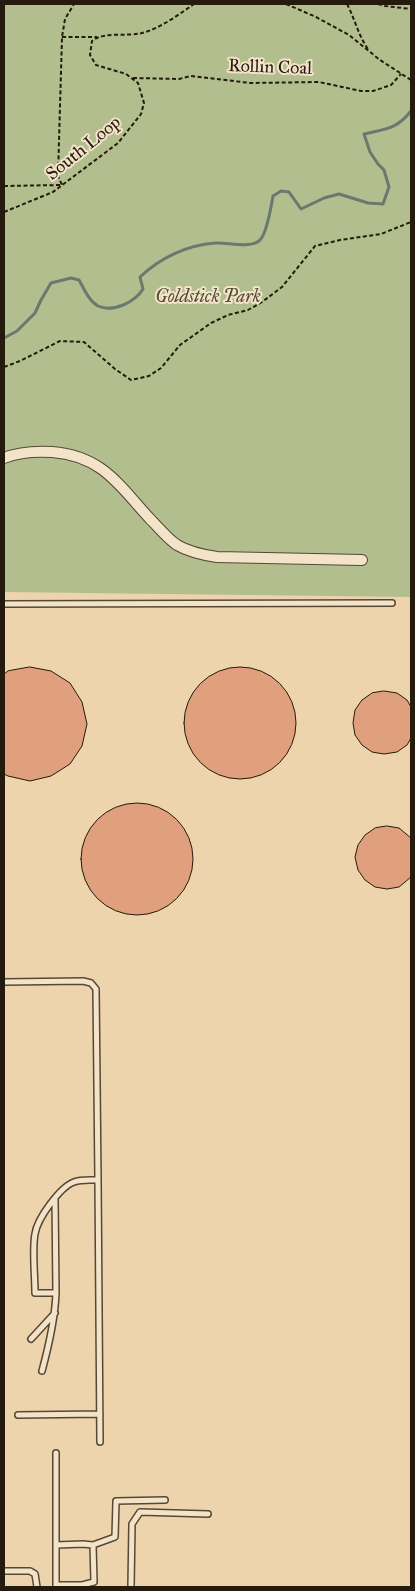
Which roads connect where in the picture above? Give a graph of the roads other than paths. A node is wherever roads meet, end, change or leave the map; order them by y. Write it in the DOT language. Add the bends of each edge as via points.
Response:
graph roads {
  1 [pos="4,458"];
  2 [pos="362,560"];
  3 [pos="392,603"];
  4 [pos="4,604"];
  5 [pos="4,982"];
  6 [pos="98,1180"];
  7 [pos="55,1199"];
  8 [pos="56,1293"];
  9 [pos="55,1312"];
  10 [pos="31,1339"];
  11 [pos="42,1371"];
  12 [pos="100,1414"];
  13 [pos="18,1415"];
  14 [pos="100,1442"];
  15 [pos="56,1453"];
  16 [pos="165,1500"];
  17 [pos="208,1514"];
  18 [pos="56,1545"];
  19 [pos="94,1545"];
  20 [pos="4,1571"];
  21 [pos="56,1586"];
  22 [pos="69,1586"];
  23 [pos="37,1587"];
  24 [pos="131,1587"];
  1 -- 2 [label="street" via="19,453 47,452 84,459 109,473 166,536 184,549 198,554"];
  3 -- 4 [label="lane"];
  5 -- 6 [label="lane" via="83,981 96,989"];
  6 -- 7 [label="lane" via="75,1182"];
  6 -- 12 [label="lane"];
  7 -- 8 [label="lane"];
  7 -- 8 [label="lane" via="35,1233 35,1293"];
  8 -- 9 [label="lane"];
  9 -- 10 [label="lane"];
  9 -- 11 [label="lane"];
  12 -- 13 [label="lane"];
  12 -- 14 [label="lane"];
  15 -- 18 [label="lane"];
  16 -- 19 [label="lane" via="116,1501 115,1536"];
  17 -- 24 [label="lane" via="140,1512 132,1524"];
  18 -- 19 [label="lane"];
  18 -- 21 [label="lane"];
  19 -- 22 [label="lane" via="94,1582"];
  20 -- 23 [label="lane" via="30,1571 35,1574"];
  21 -- 22 [label="lane"];
}
